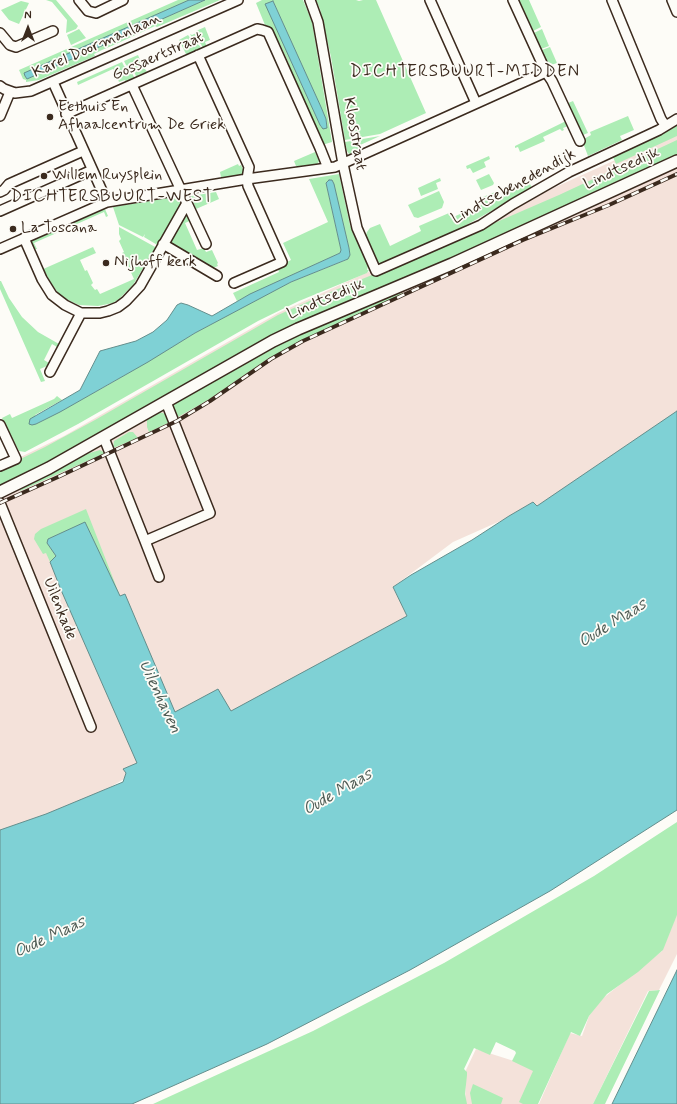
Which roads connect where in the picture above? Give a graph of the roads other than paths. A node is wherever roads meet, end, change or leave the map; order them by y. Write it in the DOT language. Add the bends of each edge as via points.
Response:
graph roads {
  1 [pos="79,0"];
  2 [pos="123,0"];
  3 [pos="238,0"];
  4 [pos="310,0"];
  5 [pos="430,0"];
  6 [pos="513,0"];
  7 [pos="612,0"];
  8 [pos="672,0"];
  9 [pos="677,12"];
  10 [pos="52,31"];
  11 [pos="0,33"];
  12 [pos="198,55"];
  13 [pos="546,72"];
  14 [pos="53,82"];
  15 [pos="132,85"];
  16 [pos="0,86"];
  17 [pos="10,92"];
  18 [pos="476,103"];
  19 [pos="66,114"];
  20 [pos="0,116"];
  21 [pos="677,119"];
  22 [pos="665,125"];
  23 [pos="580,141"];
  24 [pos="83,151"];
  25 [pos="677,161"];
  26 [pos="343,164"];
  27 [pos="328,168"];
  28 [pos="92,170"];
  29 [pos="247,179"];
  30 [pos="180,190"];
  31 [pos="0,192"];
  32 [pos="107,202"];
  33 [pos="187,203"];
  34 [pos="0,211"];
  35 [pos="24,238"];
  36 [pos="164,244"];
  37 [pos="206,244"];
  38 [pos="0,249"];
  39 [pos="376,271"];
  40 [pos="217,276"];
  41 [pos="234,283"];
  42 [pos="81,312"];
  43 [pos="50,372"];
  44 [pos="166,402"];
  45 [pos="0,425"];
  46 [pos="104,438"];
  47 [pos="0,466"];
  48 [pos="0,492"];
  49 [pos="0,502"];
  50 [pos="145,541"];
  51 [pos="160,577"];
  52 [pos="91,727"];
  1 -- 2 [label="street" via="88,11 96,13"];
  3 -- 14 [label="street, Karel Doormanlaan"];
  4 -- 26 [label="street, Kloosstraat" via="316,14"];
  5 -- 18 [label="street"];
  6 -- 13 [label="street"];
  7 -- 22 [label="street"];
  8 -- 9 [label="street"];
  10 -- 11 [label="street" via="16,47 10,45"];
  12 -- 15 [label="street, Gossaertstraat"];
  12 -- 27 [label="street, Gossaertstraat" via="258,29 268,32"];
  12 -- 29 [label="street" via="249,167"];
  13 -- 18 [label="street"];
  13 -- 23 [label="street"];
  14 -- 17 [label="street, Karel Doormanlaan" via="31,91"];
  14 -- 19 [label="street"];
  15 -- 19 [label="street, Gossaertstraat"];
  15 -- 30 [label="street"];
  16 -- 17 [label="street"];
  17 -- 20 [label="street"];
  18 -- 26 [label="street"];
  19 -- 24 [label="street"];
  21 -- 22 [label="street, Lindtsebenedendijk"];
  22 -- 39 [label="street, Lindtsebenedendijk" via="569,172 481,225"];
  24 -- 28 [label="street"];
  24 -- 31 [label="street" via="9,184"];
  25 -- 44 [label="main road, Lindtsedijk" via="452,264 298,329"];
  26 -- 27 [label="street"];
  26 -- 39 [label="street, Kloosstraat" via="358,228"];
  27 -- 29 [label="street"];
  28 -- 32 [label="street"];
  28 -- 34 [label="street"];
  29 -- 30 [label="street"];
  29 -- 41 [label="street" via="251,194 282,262"];
  30 -- 32 [label="street"];
  30 -- 33 [label="street"];
  32 -- 35 [label="street"];
  33 -- 36 [label="street"];
  33 -- 37 [label="street"];
  35 -- 38 [label="street"];
  35 -- 42 [label="street" via="46,288 65,305"];
  36 -- 40 [label="street"];
  36 -- 42 [label="street" via="140,286 126,301 118,307 100,313"];
  42 -- 43 [label="street"];
  44 -- 46 [label="main road, Lindtsedijk"];
  44 -- 50 [label="street" via="210,513"];
  45 -- 47 [label="street" via="16,459"];
  46 -- 48 [label="main road, Lindtsedijk"];
  46 -- 50 [label="street"];
  49 -- 52 [label="street, Uilenkade"];
  50 -- 51 [label="street"];
}
